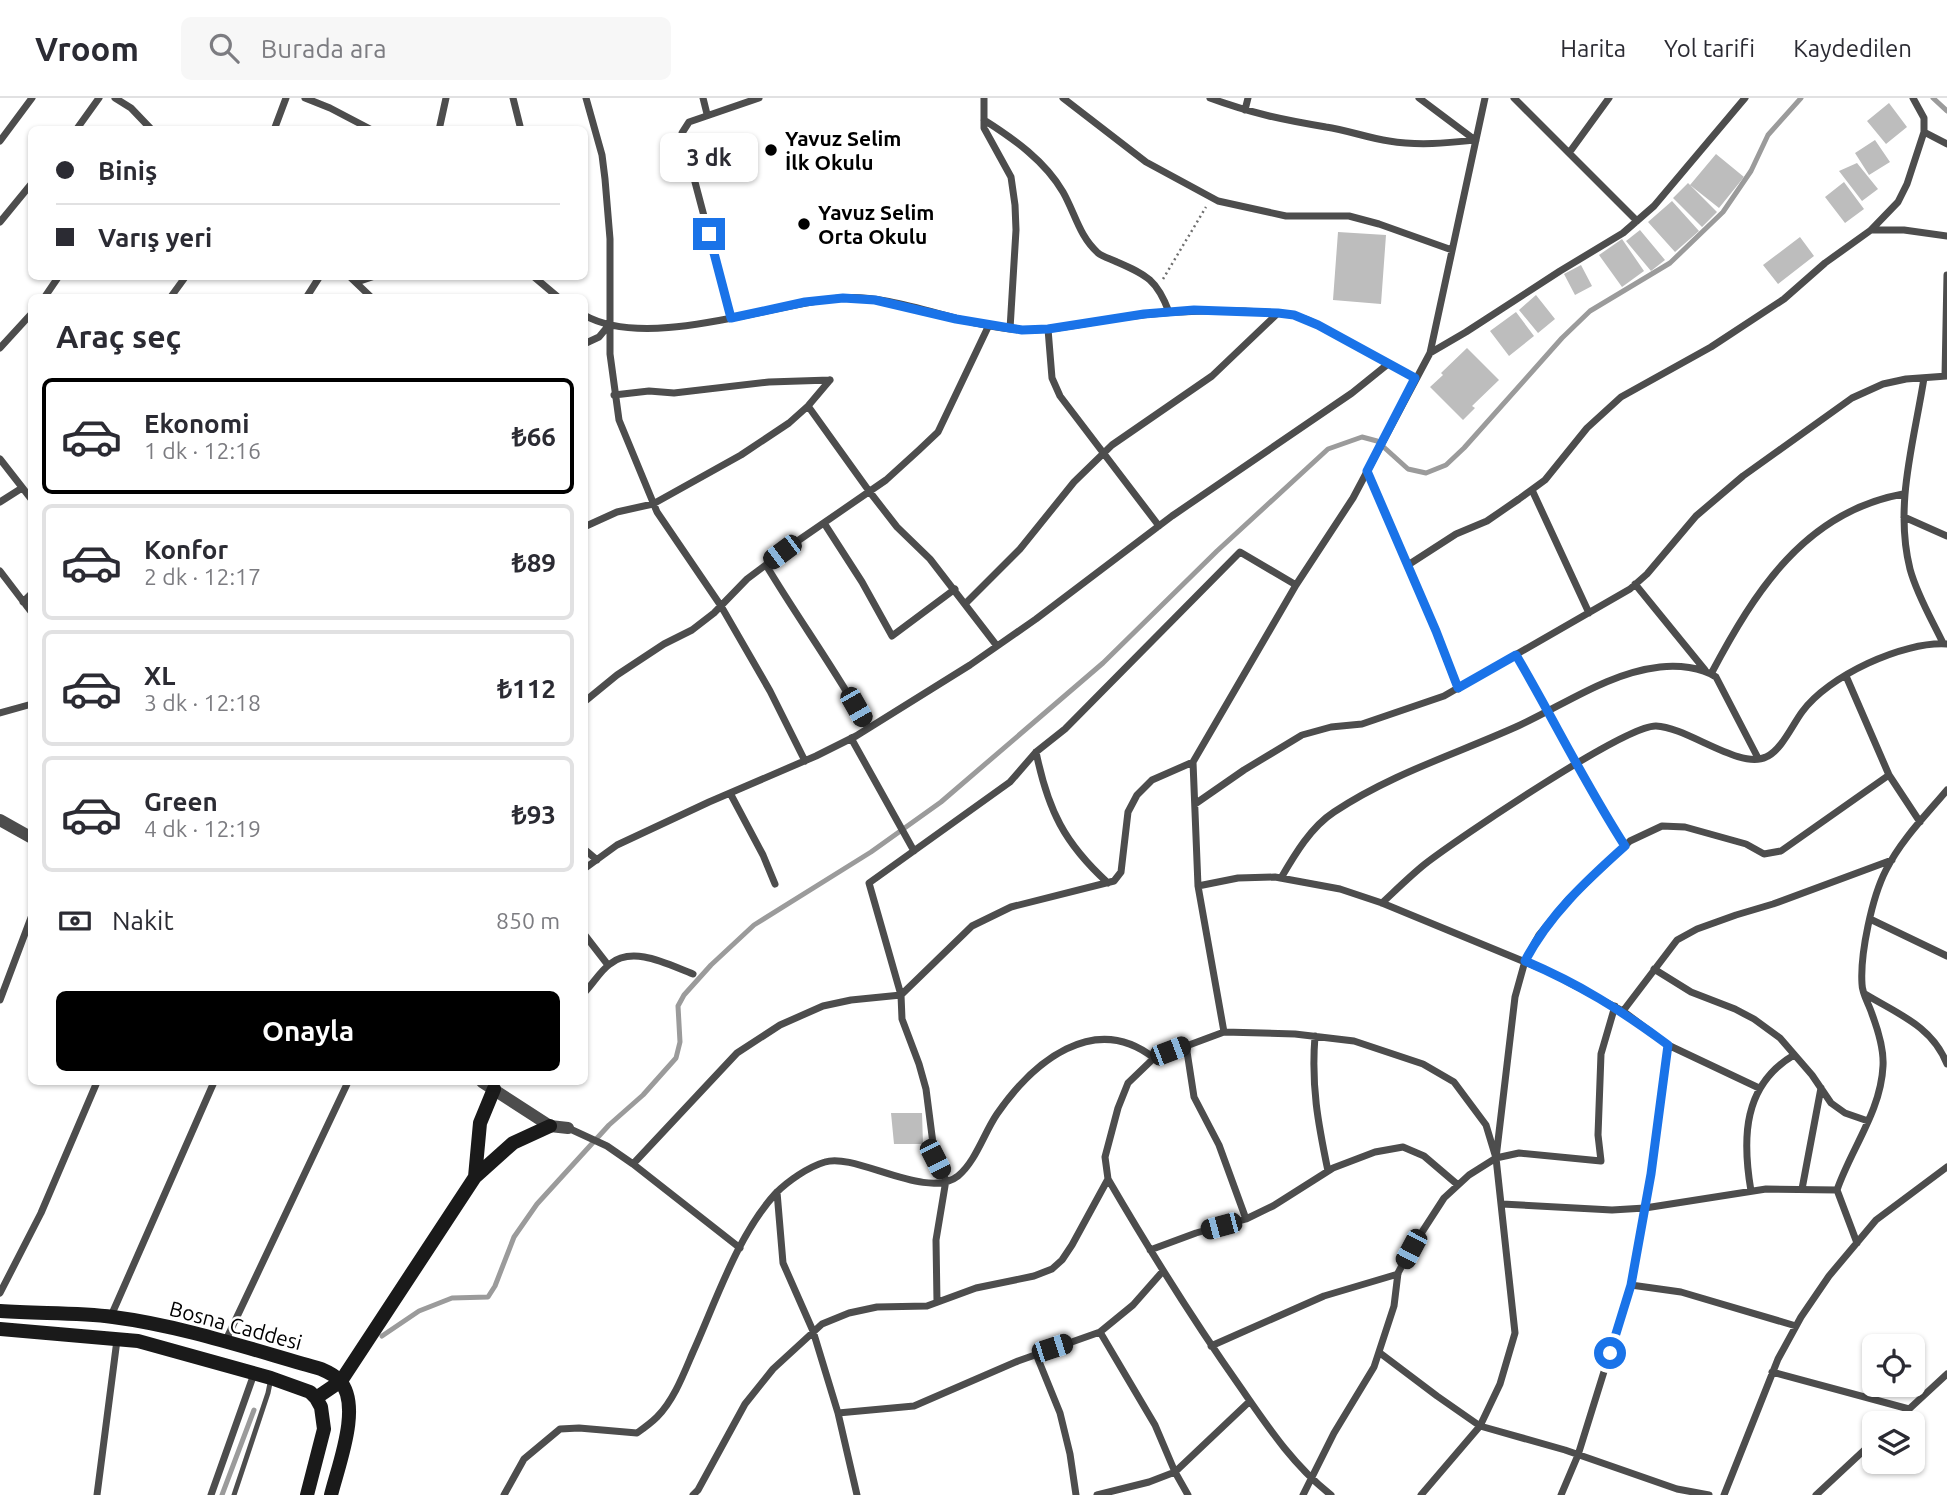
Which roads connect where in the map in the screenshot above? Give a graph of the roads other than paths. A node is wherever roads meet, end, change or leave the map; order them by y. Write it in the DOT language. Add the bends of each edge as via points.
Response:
graph roads {
  1 [pos="32,98"];
  2 [pos="99,98"];
  3 [pos="115,98"];
  4 [pos="286,98"];
  5 [pos="305,98"];
  6 [pos="446,98"];
  7 [pos="513,98"];
  8 [pos="586,98"];
  9 [pos="704,98"];
  10 [pos="759,98"];
  11 [pos="984,98"];
  12 [pos="1063,98"];
  13 [pos="1210,98"];
  14 [pos="1248,98"];
  15 [pos="1419,98"];
  16 [pos="1485,98"];
  17 [pos="1514,98"];
  18 [pos="1596,98"];
  19 [pos="1745,98"];
  20 [pos="1913,98"];
  21 [pos="1606,101"];
  22 [pos="1245,110"];
  23 [pos="707,114"];
  24 [pos="984,120"];
  25 [pos="79,126"];
  26 [pos="148,126"];
  27 [pos="276,126"];
  28 [pos="365,126"];
  29 [pos="440,126"];
  30 [pos="520,126"];
  31 [pos="1924,132"];
  32 [pos="1476,140"];
  33 [pos="0,141"];
  34 [pos="1947,144"];
  35 [pos="1569,153"];
  36 [pos="28,188"];
  37 [pos="1637,221"];
  38 [pos="0,222"];
  39 [pos="1871,230"];
  40 [pos="1947,236"];
  41 [pos="1452,250"];
  42 [pos="1947,275"];
  43 [pos="354,280"];
  44 [pos="363,280"];
  45 [pos="538,280"];
  46 [pos="357,282"];
  47 [pos="368,294"];
  48 [pos="554,294"];
  49 [pos="1169,312"];
  50 [pos="1278,313"];
  51 [pos="588,316"];
  52 [pos="28,317"];
  53 [pos="731,318"];
  54 [pos="610,324"];
  55 [pos="989,325"];
  56 [pos="1010,328"];
  57 [pos="1048,329"];
  58 [pos="588,342"];
  59 [pos="0,348"];
  60 [pos="1430,353"];
  61 [pos="1388,364"];
  62 [pos="1946,376"];
  63 [pos="1415,378"];
  64 [pos="1924,378"];
  65 [pos="614,395"];
  66 [pos="808,406"];
  67 [pos="1104,453"];
  68 [pos="0,459"];
  69 [pos="1367,471"];
  70 [pos="22,488"];
  71 [pos="1532,490"];
  72 [pos="869,491"];
  73 [pos="1903,494"];
  74 [pos="28,495"];
  75 [pos="0,502"];
  76 [pos="653,504"];
  77 [pos="1903,517"];
  78 [pos="824,523"];
  79 [pos="588,525"];
  80 [pos="1159,526"];
  81 [pos="1947,536"];
  82 [pos="766,565"];
  83 [pos="1408,565"];
  84 [pos="0,571"];
  85 [pos="1635,584"];
  86 [pos="1296,585"];
  87 [pos="955,589"];
  88 [pos="28,597"];
  89 [pos="23,602"];
  90 [pos="966,603"];
  91 [pos="721,606"];
  92 [pos="28,608"];
  93 [pos="1589,613"];
  94 [pos="1945,643"];
  95 [pos="997,646"];
  96 [pos="1516,655"];
  97 [pos="1708,672"];
  98 [pos="1846,676"];
  99 [pos="1458,688"];
  100 [pos="588,699"];
  101 [pos="28,705"];
  102 [pos="1549,710"];
  103 [pos="0,713"];
  104 [pos="869,728"];
  105 [pos="851,738"];
  106 [pos="1036,752"];
  107 [pos="1758,758"];
  108 [pos="804,761"];
  109 [pos="1193,762"];
  110 [pos="1577,764"];
  111 [pos="1889,775"];
  112 [pos="1947,790"];
  113 [pos="730,793"];
  114 [pos="1195,804"];
  115 [pos="0,820"];
  116 [pos="1920,822"];
  117 [pos="28,836"];
  118 [pos="1625,846"];
  119 [pos="914,851"];
  120 [pos="588,852"];
  121 [pos="1893,859"];
  122 [pos="597,860"];
  123 [pos="588,866"];
  124 [pos="1281,878"];
  125 [pos="1108,883"];
  126 [pos="775,884"];
  127 [pos="1198,886"];
  128 [pos="1382,903"];
  129 [pos="1870,919"];
  130 [pos="28,926"];
  131 [pos="588,939"];
  132 [pos="1947,956"];
  133 [pos="1525,961"];
  134 [pos="608,965"];
  135 [pos="1654,969"];
  136 [pos="693,974"];
  137 [pos="588,988"];
  138 [pos="1864,993"];
  139 [pos="901,995"];
  140 [pos="0,1000"];
  141 [pos="1615,1006"];
  142 [pos="1623,1011"];
  143 [pos="1224,1032"];
  144 [pos="1315,1036"];
  145 [pos="1186,1045"];
  146 [pos="1668,1045"];
  147 [pos="1794,1055"];
  148 [pos="1154,1058"];
  149 [pos="1947,1064"];
  150 [pos="96,1085"];
  151 [pos="213,1085"];
  152 [pos="347,1085"];
  153 [pos="493,1085"];
  154 [pos="494,1085"];
  155 [pos="1759,1088"];
  156 [pos="1821,1088"];
  157 [pos="1868,1121"];
  158 [pos="550,1126"];
  159 [pos="568,1128"];
  160 [pos="1496,1158"];
  161 [pos="633,1164"];
  162 [pos="1947,1167"];
  163 [pos="1328,1171"];
  164 [pos="475,1177"];
  165 [pos="1108,1179"];
  166 [pos="946,1180"];
  167 [pos="1458,1185"];
  168 [pos="1802,1189"];
  169 [pos="1837,1190"];
  170 [pos="1751,1191"];
  171 [pos="777,1192"];
  172 [pos="1502,1204"];
  173 [pos="1645,1208"];
  174 [pos="1246,1219"];
  175 [pos="1857,1242"];
  176 [pos="740,1248"];
  177 [pos="1150,1250"];
  178 [pos="1163,1271"];
  179 [pos="1398,1274"];
  180 [pos="1631,1285"];
  181 [pos="0,1293"];
  182 [pos="937,1302"];
  183 [pos="0,1311"];
  184 [pos="111,1317"];
  185 [pos="1796,1326"];
  186 [pos="0,1329"];
  187 [pos="813,1331"];
  188 [pos="1100,1332"];
  189 [pos="117,1338"];
  190 [pos="224,1343"];
  191 [pos="1211,1346"];
  192 [pos="1380,1353"];
  193 [pos="1036,1354"];
  194 [pos="1772,1372"];
  195 [pos="254,1373"];
  196 [pos="1947,1374"];
  197 [pos="271,1378"];
  198 [pos="341,1381"];
  199 [pos="316,1398"];
  200 [pos="1250,1401"];
  201 [pos="1909,1409"];
  202 [pos="838,1413"];
  203 [pos="1480,1426"];
  204 [pos="1862,1452"];
  205 [pos="1578,1455"];
  206 [pos="1175,1472"];
  207 [pos="1311,1478"];
  208 [pos="96,1495"];
  209 [pos="211,1495"];
  210 [pos="234,1495"];
  211 [pos="307,1495"];
  212 [pos="331,1495"];
  213 [pos="504,1495"];
  214 [pos="693,1495"];
  215 [pos="857,1495"];
  216 [pos="1076,1495"];
  217 [pos="1097,1495"];
  218 [pos="1188,1495"];
  219 [pos="1303,1495"];
  220 [pos="1331,1495"];
  221 [pos="1421,1495"];
  222 [pos="1560,1495"];
  223 [pos="1709,1495"];
  224 [pos="1724,1495"];
  225 [pos="1816,1495"];
  1 -- 33 [label="street"];
  2 -- 25 [label="street"];
  3 -- 26 [label="street"];
  4 -- 27 [label="street"];
  5 -- 28 [label="street"];
  6 -- 29 [label="street"];
  7 -- 30 [label="street"];
  8 -- 54 [label="street" via="605,179"];
  9 -- 23 [label="street"];
  10 -- 23 [label="street"];
  11 -- 24 [label="street"];
  12 -- 41 [label="street" via="1146,162 1210,198 1286,216 1349,216"];
  13 -- 22 [label="street"];
  14 -- 22 [label="street"];
  15 -- 32 [label="street"];
  16 -- 32 [label="street"];
  17 -- 35 [label="street"];
  18 -- 21 [label="street"];
  19 -- 37 [label="street"];
  20 -- 31 [label="street" via="1924,118"];
  21 -- 35 [label="street"];
  22 -- 32 [label="street" via="1391,141 1435,145"];
  23 -- 53 [label="street" via="689,122 682,133"];
  24 -- 49 [label="street" via="1018,142 1046,171 1063,192 1078,228 1099,254 1151,279"];
  24 -- 56 [label="street" via="984,128 1012,177 1016,230"];
  31 -- 34 [label="street"];
  31 -- 39 [label="street" via="1898,202"];
  32 -- 41 [label="street"];
  35 -- 37 [label="street"];
  36 -- 38 [label="street"];
  37 -- 60 [label="street"];
  39 -- 40 [label="street"];
  39 -- 71 [label="street" via="1784,299 1711,347 1621,397"];
  41 -- 60 [label="street"];
  42 -- 62 [label="street"];
  43 -- 46 [label="street"];
  44 -- 46 [label="street"];
  45 -- 48 [label="street"];
  46 -- 47 [label="street"];
  49 -- 50 [label="street"];
  49 -- 57 [label="street"];
  50 -- 61 [label="street" via="1318,325"];
  50 -- 67 [label="street" via="1212,376"];
  51 -- 54 [label="street"];
  52 -- 59 [label="street"];
  53 -- 54 [label="street" via="681,327"];
  53 -- 55 [label="street" via="843,298 875,300"];
  54 -- 58 [label="street"];
  54 -- 65 [label="street"];
  55 -- 56 [label="street"];
  55 -- 72 [label="street" via="938,432"];
  56 -- 57 [label="street"];
  57 -- 67 [label="street" via="1052,379"];
  60 -- 63 [label="street"];
  61 -- 63 [label="street"];
  61 -- 80 [label="street"];
  62 -- 64 [label="street"];
  63 -- 69 [label="street"];
  64 -- 73 [label="street"];
  64 -- 85 [label="street" via="1883,384 1852,398 1753,468 1696,516"];
  65 -- 66 [label="street" via="830,380"];
  65 -- 76 [label="street" via="619,420"];
  66 -- 72 [label="street"];
  66 -- 76 [label="street" via="740,455"];
  67 -- 80 [label="street"];
  67 -- 90 [label="street"];
  68 -- 70 [label="street"];
  69 -- 83 [label="street"];
  69 -- 86 [label="street"];
  70 -- 74 [label="street"];
  70 -- 75 [label="street"];
  71 -- 83 [label="street"];
  71 -- 93 [label="street"];
  72 -- 78 [label="street"];
  72 -- 87 [label="street"];
  73 -- 77 [label="street"];
  73 -- 97 [label="street" via="1865,503 1806,540 1768,582"];
  76 -- 79 [label="street" via="617,512"];
  76 -- 91 [label="street"];
  77 -- 81 [label="street"];
  77 -- 94 [label="street" via="1910,570"];
  78 -- 82 [label="street"];
  78 -- 87 [label="street" via="892,636"];
  80 -- 95 [label="street"];
  82 -- 91 [label="street"];
  82 -- 104 [label="street"];
  83 -- 99 [label="street"];
  84 -- 89 [label="street"];
  85 -- 93 [label="street"];
  85 -- 97 [label="street"];
  86 -- 106 [label="street" via="1240,552 1065,729"];
  86 -- 109 [label="street"];
  87 -- 90 [label="street"];
  88 -- 89 [label="street"];
  89 -- 92 [label="street"];
  90 -- 95 [label="street"];
  91 -- 100 [label="street"];
  91 -- 108 [label="street"];
  93 -- 96 [label="street"];
  94 -- 98 [label="street" via="1917,646"];
  95 -- 104 [label="street"];
  96 -- 99 [label="street"];
  96 -- 102 [label="street"];
  97 -- 102 [label="street" via="1661,667 1644,671 1578,694"];
  97 -- 107 [label="street" via="1716,677"];
  98 -- 107 [label="street" via="1804,710 1767,757"];
  98 -- 111 [label="street"];
  99 -- 114 [label="street" via="1362,724 1302,735"];
  101 -- 103 [label="street"];
  102 -- 110 [label="street"];
  102 -- 124 [label="street" via="1401,775 1333,812 1313,830"];
  104 -- 105 [label="street"];
  105 -- 108 [label="street"];
  105 -- 119 [label="street"];
  106 -- 119 [label="street" via="1010,782"];
  106 -- 125 [label="street" via="1056,819 1087,864"];
  107 -- 110 [label="street" via="1727,753 1656,726"];
  108 -- 113 [label="street"];
  109 -- 114 [label="street"];
  109 -- 125 [label="street" via="1152,780 1137,795 1128,812 1121,872"];
  110 -- 118 [label="street"];
  110 -- 128 [label="street" via="1464,836"];
  111 -- 116 [label="street"];
  111 -- 118 [label="street" via="1782,851 1764,854 1746,844 1685,827 1662,826"];
  112 -- 116 [label="street"];
  113 -- 122 [label="street" via="617,845"];
  113 -- 126 [label="street"];
  114 -- 127 [label="street"];
  115 -- 117 [label="street"];
  116 -- 121 [label="street"];
  118 -- 133 [label="street" via="1567,901"];
  119 -- 139 [label="street" via="869,883"];
  120 -- 122 [label="street"];
  121 -- 129 [label="street"];
  121 -- 135 [label="street" via="1697,929 1677,940"];
  122 -- 123 [label="street"];
  124 -- 127 [label="street" via="1238,878"];
  124 -- 128 [label="street"];
  125 -- 139 [label="street" via="1011,908 972,926"];
  127 -- 143 [label="street"];
  128 -- 133 [label="street"];
  129 -- 132 [label="street"];
  129 -- 138 [label="street" via="1862,960"];
  130 -- 140 [label="street"];
  131 -- 134 [label="street"];
  133 -- 141 [label="street"];
  133 -- 160 [label="street" via="1515,998"];
  134 -- 136 [label="street" via="618,958 644,956"];
  134 -- 137 [label="street"];
  135 -- 142 [label="street"];
  135 -- 147 [label="street" via="1691,992 1754,1019"];
  138 -- 149 [label="street" via="1925,1030"];
  138 -- 157 [label="street" via="1883,1055 1877,1099"];
  139 -- 161 [label="street" via="822,1006 780,1025 737,1053"];
  139 -- 166 [label="street" via="902,1019 926,1089 935,1159"];
  141 -- 142 [label="street"];
  141 -- 160 [label="street" via="1601,1054 1601,1161 1520,1153"];
  142 -- 146 [label="street"];
  143 -- 144 [label="street"];
  143 -- 145 [label="street"];
  144 -- 160 [label="street" via="1354,1041 1423,1064 1454,1082 1486,1125"];
  144 -- 163 [label="street" via="1315,1105"];
  145 -- 148 [label="street"];
  145 -- 174 [label="street" via="1195,1097 1219,1145"];
  146 -- 155 [label="street"];
  146 -- 173 [label="street"];
  147 -- 155 [label="street" via="1778,1065"];
  147 -- 156 [label="street"];
  148 -- 165 [label="street" via="1128,1083 1118,1108 1105,1157"];
  148 -- 166 [label="street" via="1120,1039 1094,1038 1058,1053 1024,1080 968,1163 956,1178"];
  150 -- 181 [label="street" via="41,1213"];
  151 -- 184 [label="street"];
  152 -- 190 [label="street"];
  153 -- 164 [label="main road" via="480,1123"];
  154 -- 158 [label="street"];
  155 -- 170 [label="street" via="1748,1123 1746,1159"];
  156 -- 157 [label="street" via="1831,1103"];
  156 -- 168 [label="street"];
  157 -- 169 [label="street"];
  158 -- 159 [label="street"];
  158 -- 164 [label="main road" via="513,1143"];
  159 -- 161 [label="street"];
  160 -- 167 [label="street"];
  160 -- 172 [label="street"];
  161 -- 176 [label="street"];
  162 -- 175 [label="street" via="1876,1220"];
  163 -- 167 [label="street" via="1375,1152 1402,1147 1424,1156"];
  163 -- 174 [label="street"];
  164 -- 198 [label="main road"];
  165 -- 177 [label="street"];
  165 -- 182 [label="street" via="1072,1245 1052,1269"];
  166 -- 171 [label="street" via="914,1181 848,1162 826,1161"];
  166 -- 182 [label="street" via="936,1240"];
  167 -- 179 [label="street" via="1444,1198"];
  168 -- 169 [label="street"];
  168 -- 170 [label="street"];
  169 -- 175 [label="street"];
  170 -- 173 [label="street"];
  171 -- 176 [label="street"];
  171 -- 187 [label="street" via="783,1263"];
  172 -- 173 [label="street"];
  172 -- 203 [label="street" via="1515,1333 1500,1384"];
  173 -- 180 [label="street"];
  174 -- 177 [label="street"];
  175 -- 185 [label="street"];
  176 -- 213 [label="street" via="682,1377 659,1415 637,1433 560,1429 524,1459"];
  177 -- 178 [label="street"];
  178 -- 188 [label="street" via="1133,1306"];
  178 -- 191 [label="street"];
  179 -- 191 [label="street" via="1324,1296"];
  179 -- 192 [label="street"];
  180 -- 185 [label="street" via="1681,1292"];
  180 -- 205 [label="street"];
  182 -- 187 [label="street" via="849,1313"];
  183 -- 184 [label="main road, Bosna Caddesi"];
  184 -- 190 [label="main road, Bosna Caddesi"];
  185 -- 194 [label="street"];
  186 -- 189 [label="main road, Bosna Caddesi"];
  187 -- 202 [label="street"];
  187 -- 214 [label="street" via="745,1404"];
  188 -- 193 [label="street"];
  188 -- 206 [label="street" via="1155,1425"];
  189 -- 195 [label="main road, Bosna Caddesi"];
  189 -- 208 [label="street"];
  190 -- 198 [label="main road, Bosna Caddesi" via="321,1369"];
  191 -- 200 [label="street"];
  192 -- 203 [label="street"];
  192 -- 207 [label="street"];
  193 -- 202 [label="street" via="914,1406"];
  193 -- 216 [label="street" via="1060,1413"];
  194 -- 201 [label="street"];
  194 -- 224 [label="street"];
  195 -- 197 [label="main road, Bosna Caddesi"];
  195 -- 209 [label="street"];
  196 -- 201 [label="street"];
  197 -- 199 [label="main road, Bosna Caddesi" via="299,1386"];
  197 -- 210 [label="lane"];
  198 -- 199 [label="main road"];
  198 -- 212 [label="main road" via="349,1415"];
  199 -- 211 [label="main road" via="324,1429"];
  200 -- 206 [label="street"];
  200 -- 207 [label="street"];
  202 -- 215 [label="street"];
  203 -- 205 [label="street"];
  203 -- 221 [label="street"];
  204 -- 225 [label="street"];
  205 -- 222 [label="street"];
  205 -- 223 [label="street" via="1677,1489"];
  206 -- 217 [label="street"];
  206 -- 218 [label="street"];
  207 -- 219 [label="street"];
  207 -- 220 [label="street"];
}
